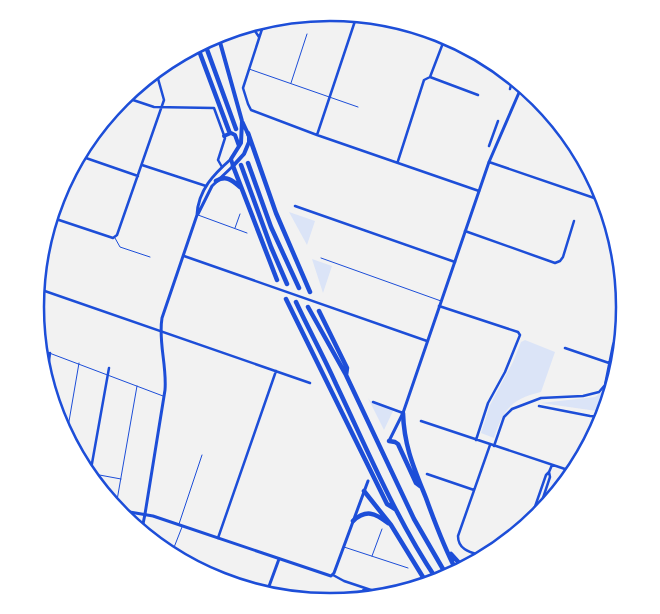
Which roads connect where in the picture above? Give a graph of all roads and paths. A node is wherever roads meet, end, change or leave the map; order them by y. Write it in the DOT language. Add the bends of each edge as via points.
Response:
graph roads {
  1 [pos="354,23"];
  2 [pos="262,30"];
  3 [pos="255,31"];
  4 [pos="307,34"];
  5 [pos="259,37"];
  6 [pos="220,43"];
  7 [pos="442,45"];
  8 [pos="206,50"];
  9 [pos="200,53"];
  10 [pos="248,69"];
  11 [pos="430,77"];
  12 [pos="158,79"];
  13 [pos="290,83"];
  14 [pos="511,86"];
  15 [pos="510,89"];
  16 [pos="519,93"];
  17 [pos="478,95"];
  18 [pos="329,97"];
  19 [pos="133,100"];
  20 [pos="358,107"];
  21 [pos="162,108"];
  22 [pos="242,120"];
  23 [pos="498,121"];
  24 [pos="236,129"];
  25 [pos="230,131"];
  26 [pos="494,132"];
  27 [pos="248,134"];
  28 [pos="317,135"];
  29 [pos="500,135"];
  30 [pos="224,136"];
  31 [pos="489,146"];
  32 [pos="239,148"];
  33 [pos="86,158"];
  34 [pos="231,159"];
  35 [pos="398,162"];
  36 [pos="489,162"];
  37 [pos="248,163"];
  38 [pos="142,165"];
  39 [pos="241,165"];
  40 [pos="233,166"];
  41 [pos="222,167"];
  42 [pos="138,176"];
  43 [pos="216,181"];
  44 [pos="206,186"];
  45 [pos="210,188"];
  46 [pos="241,188"];
  47 [pos="479,191"];
  48 [pos="594,198"];
  49 [pos="295,206"];
  50 [pos="240,214"];
  51 [pos="197,215"];
  52 [pos="58,220"];
  53 [pos="574,221"];
  54 [pos="235,229"];
  55 [pos="465,232"];
  56 [pos="247,233"];
  57 [pos="114,238"];
  58 [pos="184,256"];
  59 [pos="150,257"];
  60 [pos="321,258"];
  61 [pos="455,262"];
  62 [pos="277,280"];
  63 [pos="287,284"];
  64 [pos="299,288"];
  65 [pos="45,291"];
  66 [pos="310,292"];
  67 [pos="286,299"];
  68 [pos="441,301"];
  69 [pos="296,302"];
  70 [pos="439,306"];
  71 [pos="308,307"];
  72 [pos="319,311"];
  73 [pos="160,330"];
  74 [pos="427,341"];
  75 [pos="612,347"];
  76 [pos="565,348"];
  77 [pos="50,353"];
  78 [pos="49,358"];
  79 [pos="79,363"];
  80 [pos="609,363"];
  81 [pos="110,368"];
  82 [pos="276,371"];
  83 [pos="108,374"];
  84 [pos="346,375"];
  85 [pos="310,383"];
  86 [pos="605,384"];
  87 [pos="605,385"];
  88 [pos="137,386"];
  89 [pos="164,396"];
  90 [pos="374,402"];
  91 [pos="539,406"];
  92 [pos="402,413"];
  93 [pos="594,416"];
  94 [pos="421,421"];
  95 [pos="69,422"];
  96 [pos="389,440"];
  97 [pos="476,440"];
  98 [pos="490,444"];
  99 [pos="494,446"];
  100 [pos="202,455"];
  101 [pos="92,465"];
  102 [pos="552,465"];
  103 [pos="566,469"];
  104 [pos="549,472"];
  105 [pos="427,474"];
  106 [pos="98,475"];
  107 [pos="121,479"];
  108 [pos="368,481"];
  109 [pos="420,486"];
  110 [pos="474,490"];
  111 [pos="364,491"];
  112 [pos="543,497"];
  113 [pos="118,498"];
  114 [pos="535,505"];
  115 [pos="396,510"];
  116 [pos="131,512"];
  117 [pos="144,514"];
  118 [pos="353,521"];
  119 [pos="143,523"];
  120 [pos="391,525"];
  121 [pos="181,526"];
  122 [pos="382,529"];
  123 [pos="218,538"];
  124 [pos="443,542"];
  125 [pos="175,547"];
  126 [pos="344,547"];
  127 [pos="475,553"];
  128 [pos="372,556"];
  129 [pos="279,559"];
  130 [pos="458,562"];
  131 [pos="453,564"];
  132 [pos="408,568"];
  133 [pos="443,569"];
  134 [pos="433,573"];
  135 [pos="333,575"];
  136 [pos="423,577"];
  137 [pos="269,586"];
  138 [pos="364,588"];
  139 [pos="369,590"];
  1 -- 18 [label="street"];
  2 -- 5 [label="street"];
  3 -- 5 [label="street"];
  4 -- 13 [label="lane"];
  5 -- 10 [label="street"];
  6 -- 22 [label="main road"];
  7 -- 11 [label="street"];
  8 -- 24 [label="highway"];
  9 -- 25 [label="highway"];
  10 -- 13 [label="lane"];
  10 -- 28 [label="street" via="243,88 254,112"];
  11 -- 17 [label="street"];
  11 -- 35 [label="street" via="424,80"];
  12 -- 21 [label="street" via="164,100"];
  13 -- 18 [label="lane"];
  14 -- 15 [label="street"];
  16 -- 29 [label="main road"];
  18 -- 20 [label="lane"];
  18 -- 28 [label="street"];
  19 -- 21 [label="street"];
  21 -- 30 [label="street" via="214,108"];
  21 -- 38 [label="street"];
  22 -- 27 [label="main road"];
  22 -- 32 [label="main road"];
  23 -- 26 [label="street"];
  26 -- 29 [label="street"];
  26 -- 31 [label="street"];
  27 -- 40 [label="main road" via="246,150"];
  27 -- 66 [label="highway" via="276,213"];
  28 -- 35 [label="street"];
  29 -- 36 [label="main road"];
  30 -- 32 [label="main road" via="235,135"];
  30 -- 41 [label="street" via="218,160"];
  32 -- 34 [label="main road"];
  33 -- 42 [label="street"];
  34 -- 40 [label="main road"];
  34 -- 41 [label="main road"];
  35 -- 47 [label="street"];
  36 -- 47 [label="main road"];
  36 -- 48 [label="street"];
  37 -- 64 [label="highway" via="271,227"];
  38 -- 42 [label="street"];
  38 -- 44 [label="street"];
  39 -- 63 [label="highway"];
  40 -- 43 [label="main road"];
  40 -- 46 [label="highway"];
  41 -- 44 [label="main road"];
  42 -- 57 [label="street"];
  43 -- 45 [label="main road"];
  43 -- 46 [label="highway" via="229,179"];
  44 -- 45 [label="main road"];
  44 -- 51 [label="main road"];
  45 -- 51 [label="main road"];
  46 -- 62 [label="highway"];
  47 -- 55 [label="main road"];
  49 -- 61 [label="street"];
  50 -- 54 [label="lane"];
  51 -- 54 [label="lane"];
  51 -- 58 [label="main road"];
  52 -- 57 [label="street"];
  53 -- 55 [label="street" via="558,263"];
  54 -- 56 [label="lane"];
  55 -- 61 [label="main road"];
  57 -- 59 [label="lane" via="120,247"];
  58 -- 73 [label="main road"];
  58 -- 74 [label="street"];
  60 -- 68 [label="lane"];
  61 -- 68 [label="main road"];
  65 -- 73 [label="street"];
  67 -- 115 [label="highway" via="376,483 387,504"];
  68 -- 70 [label="main road"];
  69 -- 115 [label="highway"];
  70 -- 74 [label="main road"];
  70 -- 97 [label="street" via="518,332 520,336 488,403"];
  71 -- 84 [label="highway"];
  72 -- 84 [label="highway" via="347,368"];
  73 -- 82 [label="street"];
  73 -- 89 [label="main road" via="166,373"];
  74 -- 92 [label="main road"];
  75 -- 80 [label="street"];
  76 -- 80 [label="street"];
  77 -- 78 [label="street"];
  77 -- 79 [label="lane"];
  79 -- 83 [label="lane"];
  79 -- 95 [label="lane"];
  80 -- 86 [label="street"];
  81 -- 83 [label="street"];
  82 -- 85 [label="street"];
  82 -- 123 [label="street"];
  83 -- 88 [label="lane"];
  83 -- 101 [label="street"];
  84 -- 133 [label="highway" via="424,538"];
  87 -- 99 [label="street" via="599,392 541,398 512,409 504,418"];
  88 -- 89 [label="lane"];
  88 -- 107 [label="lane"];
  89 -- 117 [label="main road"];
  90 -- 92 [label="street"];
  91 -- 93 [label="street"];
  92 -- 96 [label="main road"];
  92 -- 109 [label="highway" via="406,444"];
  94 -- 97 [label="street"];
  96 -- 109 [label="highway" via="398,444"];
  97 -- 98 [label="street"];
  98 -- 99 [label="street"];
  98 -- 110 [label="street"];
  99 -- 102 [label="street"];
  100 -- 121 [label="lane"];
  102 -- 103 [label="street"];
  102 -- 104 [label="street"];
  104 -- 112 [label="street"];
  104 -- 114 [label="street"];
  105 -- 110 [label="street"];
  106 -- 107 [label="lane"];
  107 -- 113 [label="lane"];
  108 -- 111 [label="main road"];
  109 -- 124 [label="highway"];
  110 -- 127 [label="street" via="458,540 461,547"];
  111 -- 118 [label="main road"];
  111 -- 120 [label="highway"];
  115 -- 134 [label="highway"];
  116 -- 117 [label="main road"];
  117 -- 119 [label="main road"];
  117 -- 121 [label="main road"];
  118 -- 120 [label="highway" via="370,512"];
  118 -- 126 [label="main road"];
  120 -- 136 [label="highway"];
  121 -- 123 [label="main road"];
  121 -- 125 [label="lane"];
  122 -- 128 [label="lane"];
  123 -- 129 [label="main road"];
  124 -- 130 [label="highway"];
  124 -- 131 [label="highway"];
  126 -- 128 [label="lane"];
  126 -- 135 [label="main road"];
  128 -- 132 [label="lane"];
  129 -- 135 [label="main road"];
  129 -- 137 [label="main road"];
  135 -- 138 [label="street"];
  138 -- 139 [label="street"];
}
